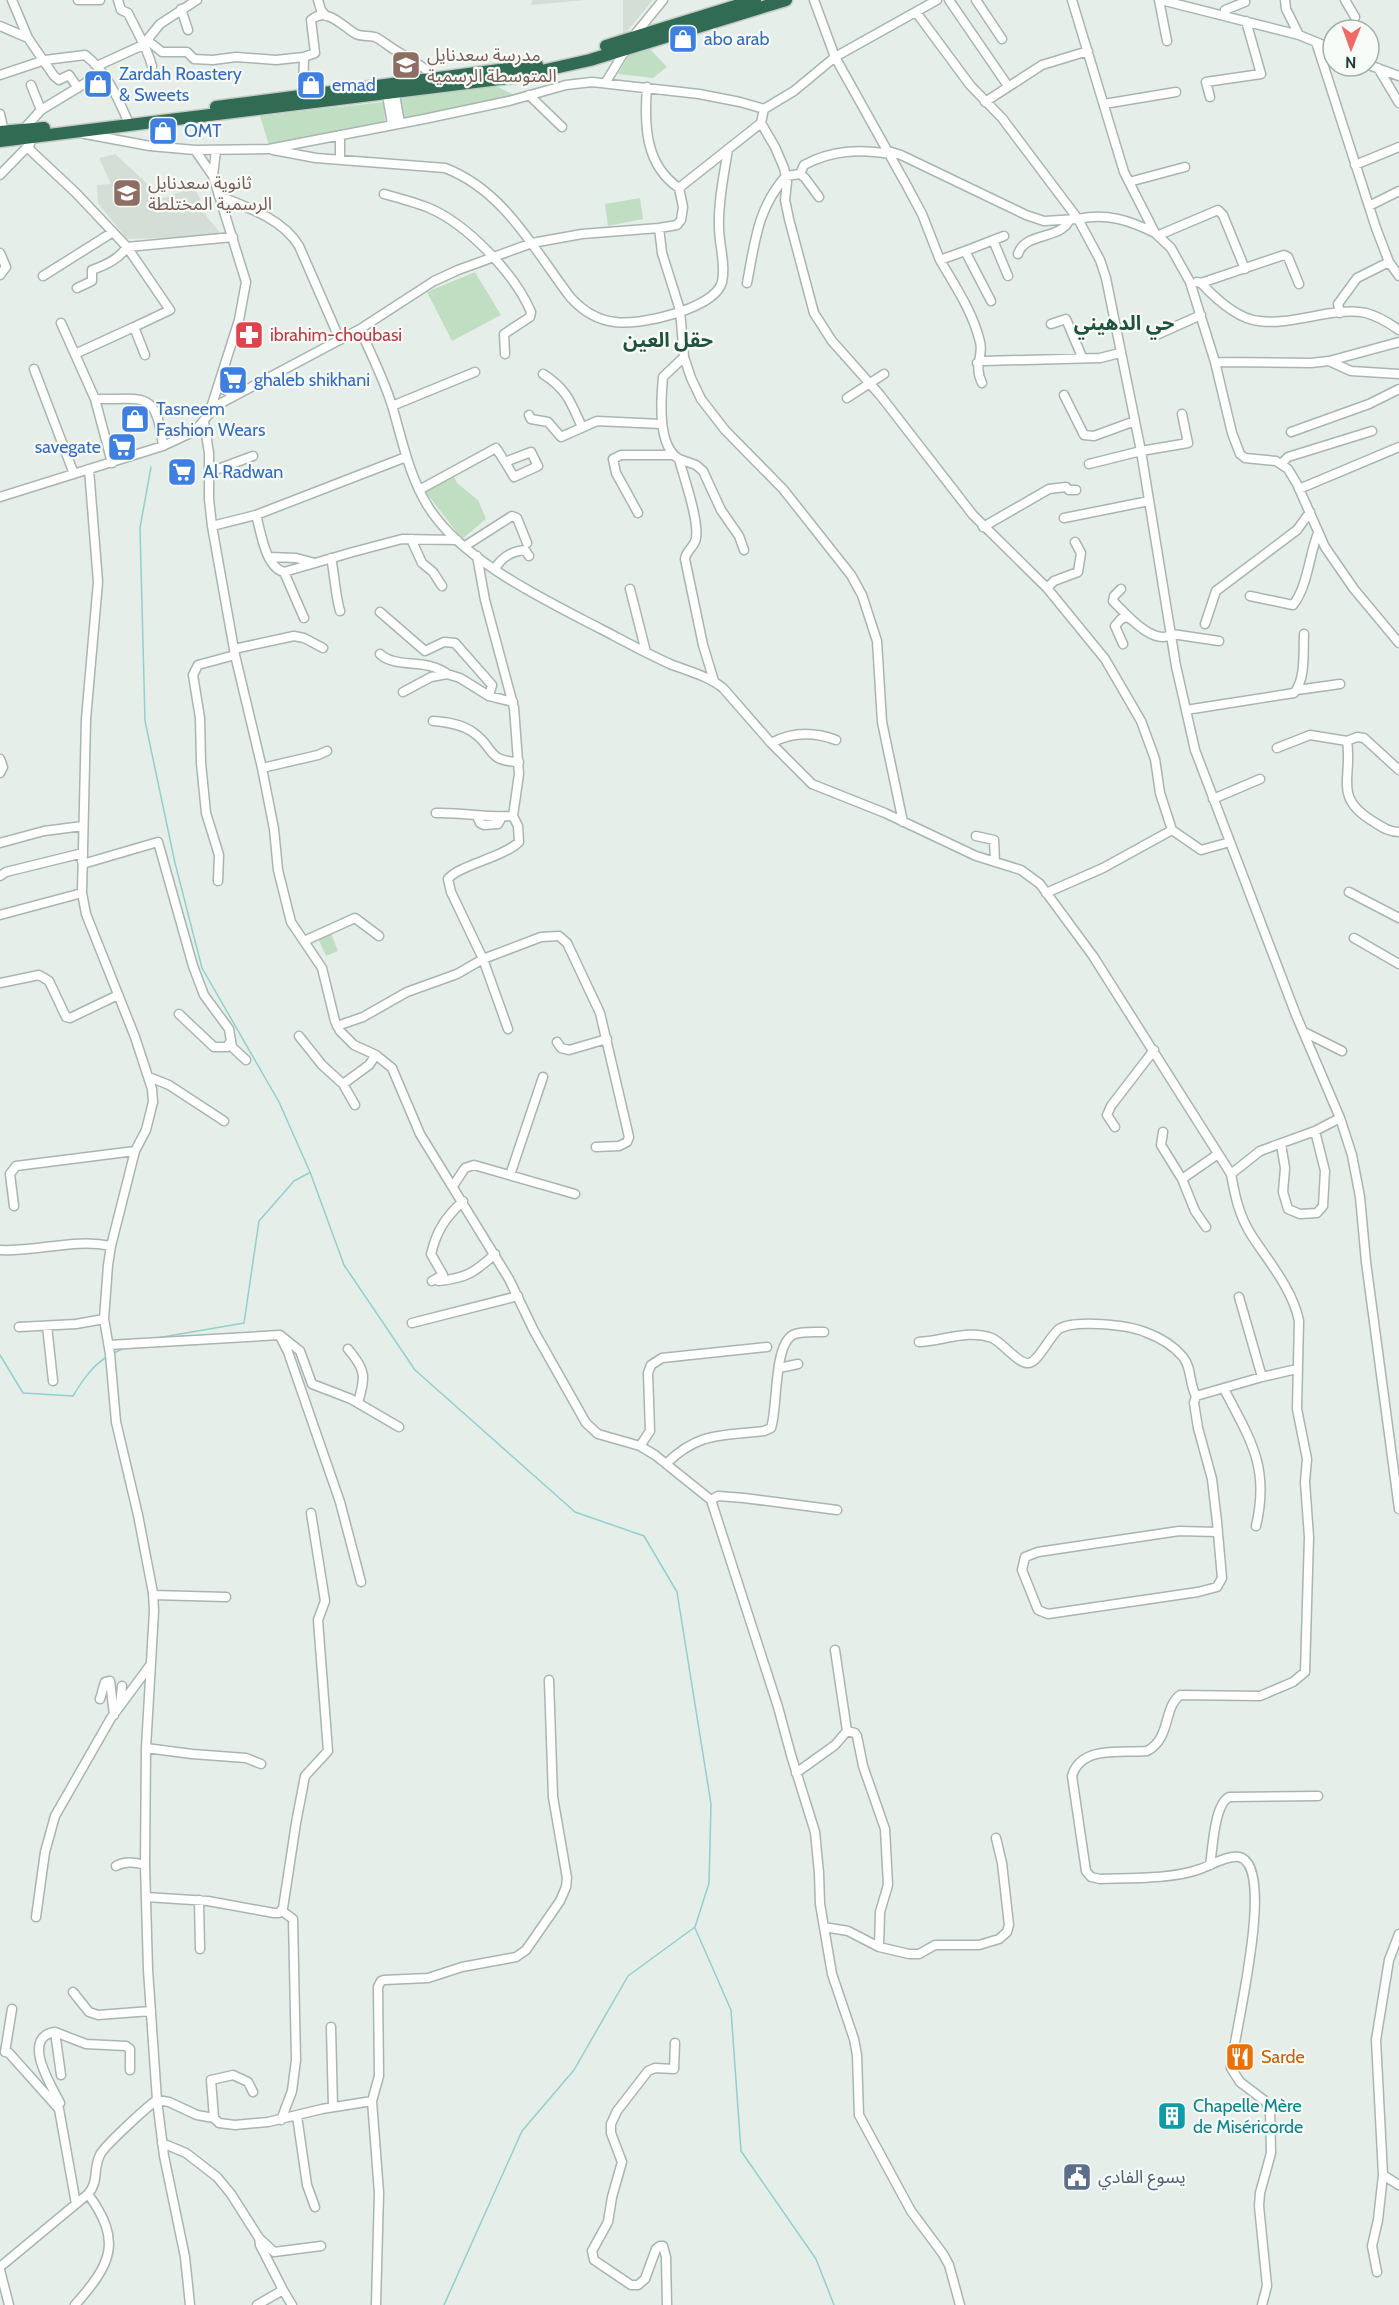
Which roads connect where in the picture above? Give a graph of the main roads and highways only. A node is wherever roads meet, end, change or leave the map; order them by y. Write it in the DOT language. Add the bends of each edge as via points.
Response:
graph roads {
  1 [pos="755,0"];
  2 [pos="786,0"];
  3 [pos="629,44"];
  4 [pos="390,88"];
  5 [pos="30,131"];
  6 [pos="1,135"];
  1 -- 3 [label="highway"];
  2 -- 3 [label="highway"];
  3 -- 4 [label="highway" via="550,62"];
  3 -- 4 [label="highway" via="515,77"];
  4 -- 5 [label="highway" via="303,95"];
  4 -- 5 [label="highway" via="75,131"];
  5 -- 6 [label="highway"];
}
